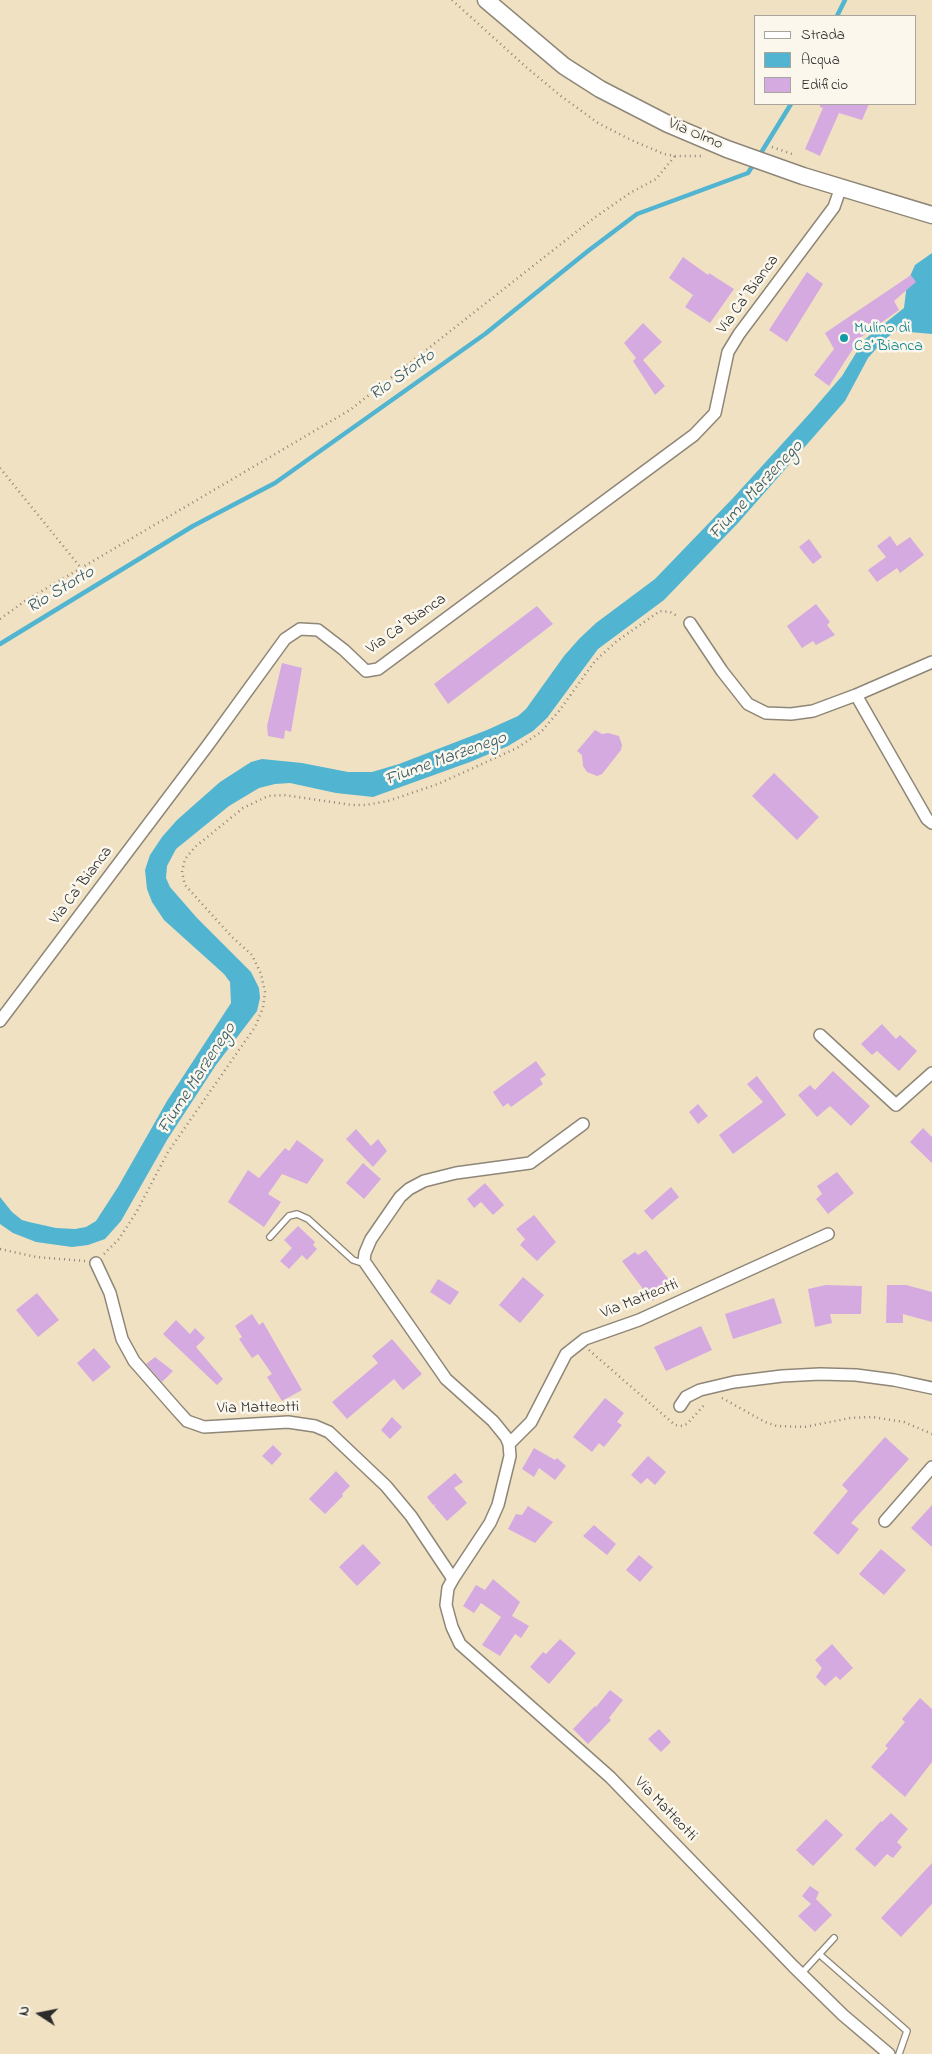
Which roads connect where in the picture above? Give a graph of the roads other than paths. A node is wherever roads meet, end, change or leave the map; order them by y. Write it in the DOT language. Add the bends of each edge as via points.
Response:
graph roads {
  1 [pos="486,0"];
  2 [pos="848,189"];
  3 [pos="932,215"];
  4 [pos="690,623"];
  5 [pos="932,662"];
  6 [pos="856,695"];
  7 [pos="932,823"];
  8 [pos="0,1021"];
  9 [pos="820,1035"];
  10 [pos="932,1073"];
  11 [pos="583,1124"];
  12 [pos="828,1234"];
  13 [pos="270,1237"];
  14 [pos="364,1261"];
  15 [pos="96,1263"];
  16 [pos="932,1388"];
  17 [pos="680,1406"];
  18 [pos="509,1444"];
  19 [pos="932,1468"];
  20 [pos="885,1521"];
  21 [pos="453,1578"];
  22 [pos="834,1938"];
  23 [pos="819,1954"];
  24 [pos="801,1974"];
  25 [pos="889,2054"];
  26 [pos="899,2054"];
  1 -- 2 [label="street, Via Olmo" via="564,66 600,89 726,149"];
  2 -- 3 [label="street, Via Olmo"];
  2 -- 8 [label="street, Via Ca' Bianca" via="728,352 714,413 694,435 378,668 366,671 318,630 300,629 285,639"];
  4 -- 6 [label="street" via="748,704 766,713 814,711"];
  5 -- 6 [label="street"];
  6 -- 7 [label="street"];
  9 -- 10 [label="street" via="896,1105"];
  11 -- 14 [label="street" via="530,1163 456,1173 424,1181 409,1189 370,1239"];
  12 -- 18 [label="street, Via Matteotti" via="639,1320 580,1342 562,1360 531,1422"];
  13 -- 14 [label="lane" via="289,1216 297,1214 308,1219 353,1260"];
  14 -- 18 [label="street" via="446,1379 493,1421"];
  15 -- 21 [label="street, Via Matteotti" via="110,1293 122,1340 134,1361 187,1421 204,1427 288,1422 315,1426 329,1432 386,1486 411,1516"];
  16 -- 17 [label="street" via="856,1375 782,1376 700,1390 686,1397"];
  18 -- 21 [label="street, Via Matteotti" via="510,1456 496,1510"];
  19 -- 20 [label="street"];
  21 -- 24 [label="street, Via Matteotti" via="446,1605 460,1644 610,1777"];
  22 -- 23 [label="lane"];
  23 -- 24 [label="lane"];
  23 -- 26 [label="lane" via="907,2031"];
  24 -- 25 [label="street, Via Matteotti"];
}
